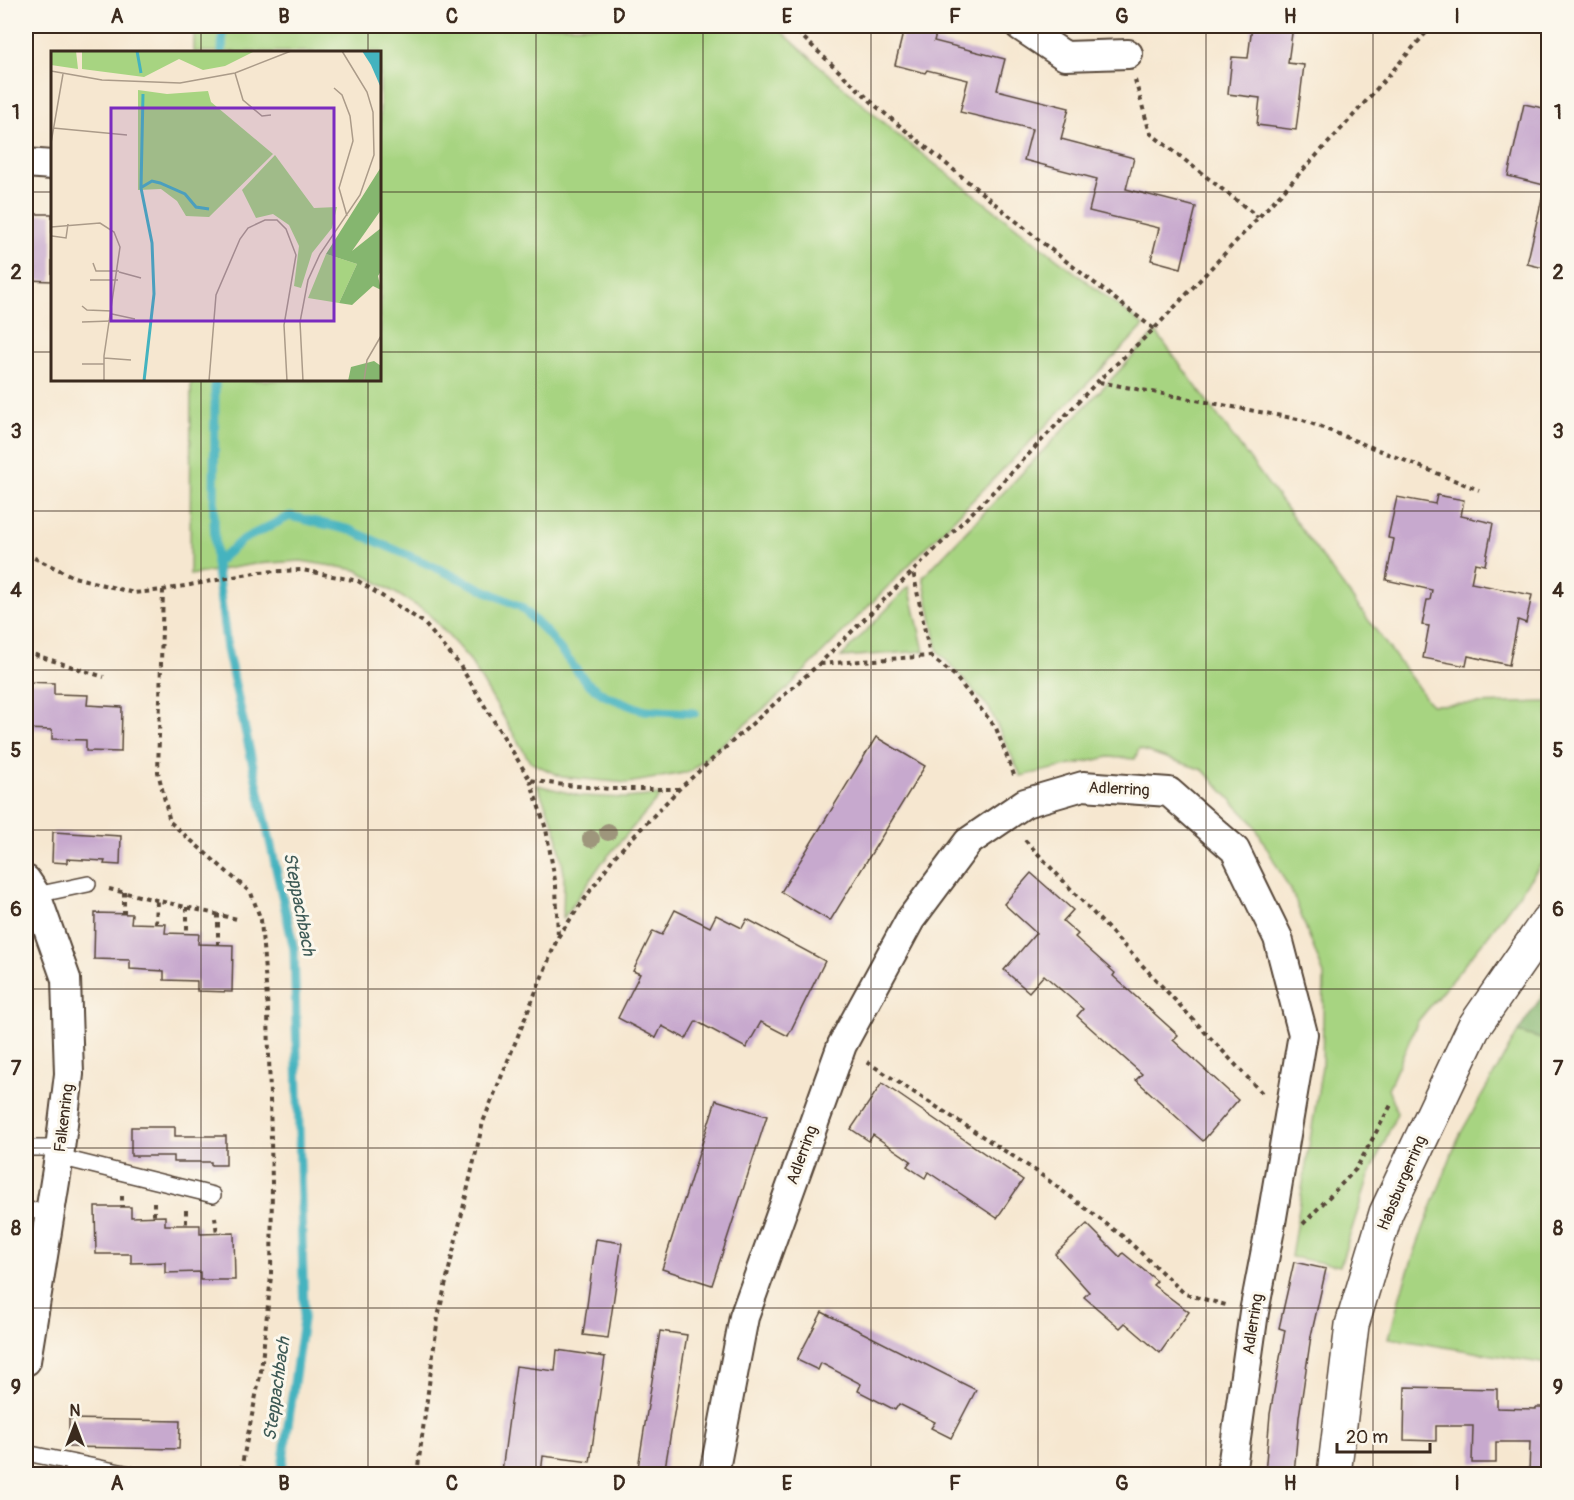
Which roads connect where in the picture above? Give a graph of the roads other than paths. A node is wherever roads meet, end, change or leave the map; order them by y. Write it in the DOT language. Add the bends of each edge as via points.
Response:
graph roads {
  1 [pos="1020,26"];
  2 [pos="1128,54"];
  3 [pos="26,163"];
  4 [pos="51,165"];
  5 [pos="88,884"];
  6 [pos="31,887"];
  7 [pos="1548,920"];
  8 [pos="26,1148"];
  9 [pos="60,1152"];
  10 [pos="213,1195"];
  11 [pos="38,1210"];
  12 [pos="26,1361"];
  13 [pos="26,1453"];
  14 [pos="130,1474"];
  15 [pos="714,1474"];
  16 [pos="1231,1474"];
  17 [pos="1334,1474"];
  1 -- 2 [label="street" via="1065,56"];
  3 -- 4 [label="street"];
  5 -- 6 [label="lane"];
  6 -- 9 [label="street, Falkenring" via="66,979 69,1074"];
  7 -- 17 [label="street, Habsburgerring" via="1474,1027 1386,1213 1353,1325"];
  8 -- 9 [label="lane"];
  9 -- 10 [label="lane"];
  9 -- 11 [label="street, Falkenring"];
  11 -- 12 [label="street, Falkenring"];
  13 -- 14 [label="lane"];
  15 -- 16 [label="street, Adlerring" via="744,1317 842,1045 910,920 968,843 1015,810 1083,786 1169,792 1235,850 1278,938 1303,1034 1254,1312"];
}
